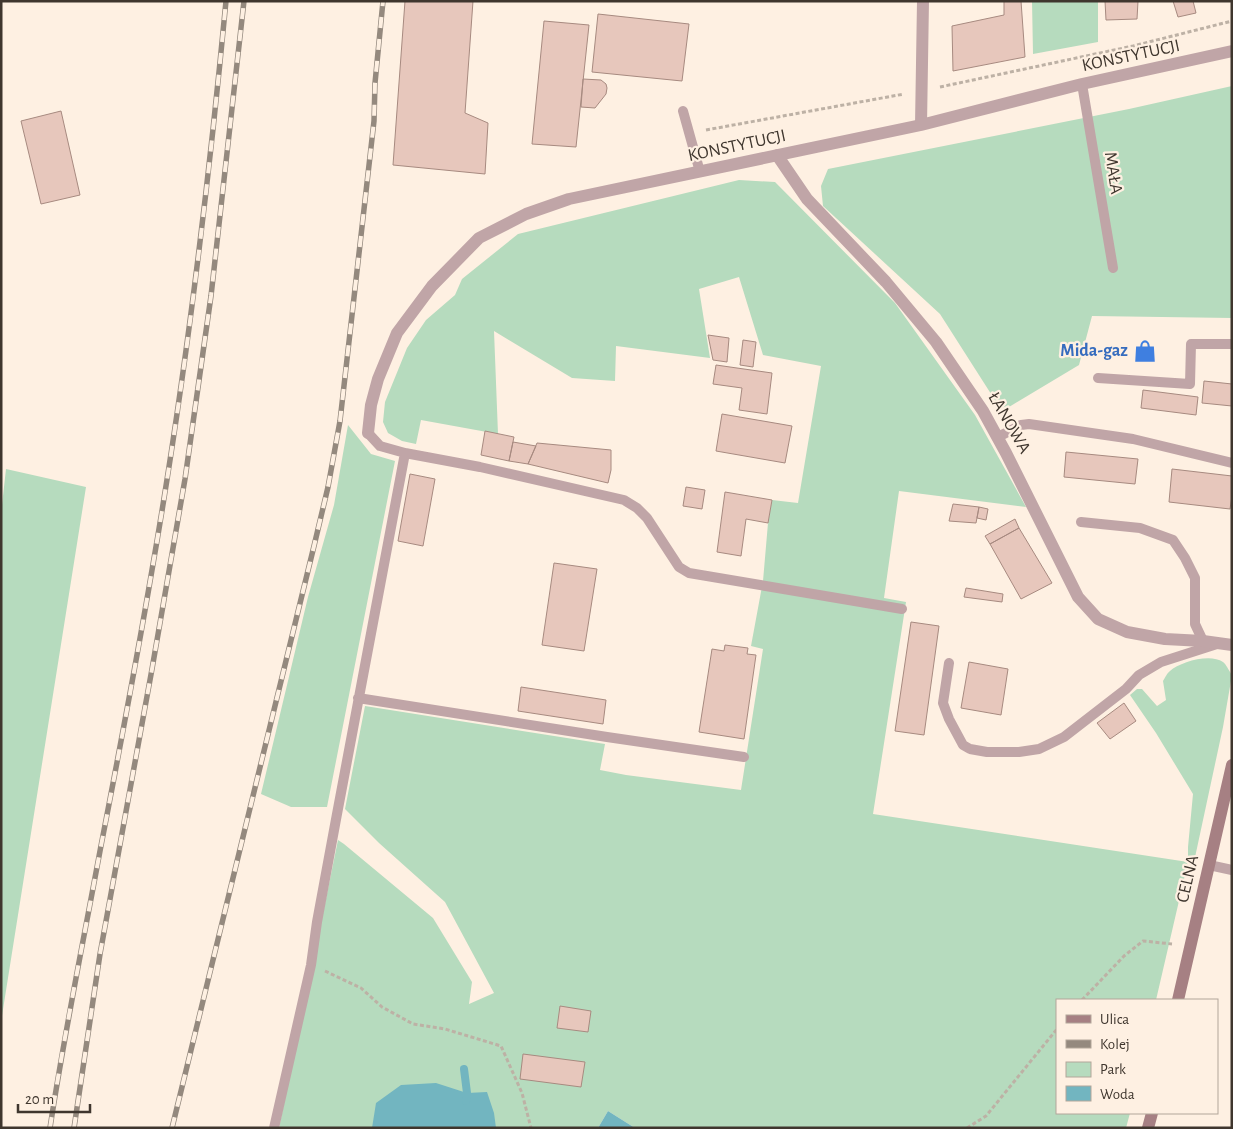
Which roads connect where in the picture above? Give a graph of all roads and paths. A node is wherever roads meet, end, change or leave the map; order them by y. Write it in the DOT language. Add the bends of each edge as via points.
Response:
graph roads {
  1 [pos="923,1"];
  2 [pos="1232,21"];
  3 [pos="1232,51"];
  4 [pos="1082,84"];
  5 [pos="921,91"];
  6 [pos="683,111"];
  7 [pos="921,125"];
  8 [pos="690,135"];
  9 [pos="777,156"];
  10 [pos="700,172"];
  11 [pos="1113,268"];
  12 [pos="1232,344"];
  13 [pos="1098,378"];
  14 [pos="368,433"];
  15 [pos="998,437"];
  16 [pos="405,453"];
  17 [pos="1232,463"];
  18 [pos="1081,522"];
  19 [pos="902,609"];
  20 [pos="1203,641"];
  21 [pos="1226,644"];
  22 [pos="949,663"];
  23 [pos="358,698"];
  24 [pos="744,757"];
  25 [pos="1232,765"];
  26 [pos="1209,864"];
  27 [pos="1232,870"];
  28 [pos="1190,949"];
  29 [pos="311,965"];
  30 [pos="1083,999"];
  31 [pos="1178,999"];
  32 [pos="1056,1030"];
  33 [pos="1152,1114"];
  34 [pos="274,1128"];
  35 [pos="531,1128"];
  36 [pos="967,1128"];
  37 [pos="1148,1128"];
  1 -- 5 [label="street"];
  2 -- 5 [label="path" via="1133,46"];
  3 -- 4 [label="street, KONSTYTUCJI"];
  4 -- 7 [label="street, KONSTYTUCJI"];
  4 -- 11 [label="lane, MAŁA"];
  5 -- 7 [label="street"];
  5 -- 8 [label="path"];
  6 -- 8 [label="lane"];
  7 -- 9 [label="street, KONSTYTUCJI"];
  8 -- 10 [label="lane"];
  9 -- 10 [label="street, KONSTYTUCJI"];
  9 -- 15 [label="street, ŁANOWA" via="807,199 886,282 936,342"];
  10 -- 14 [label="street, KONSTYTUCJI" via="569,199 526,214 479,238 432,286 397,333 371,405"];
  12 -- 13 [label="lane" via="1191,344 1190,384"];
  14 -- 16 [label="lane" via="380,446"];
  15 -- 17 [label="lane" via="1029,424 1133,439"];
  15 -- 20 [label="street, ŁANOWA" via="1078,597 1098,618 1127,632"];
  16 -- 19 [label="lane" via="624,500 647,518 679,566 689,573"];
  16 -- 23 [label="lane"];
  18 -- 20 [label="lane" via="1140,528 1174,540 1195,578 1194,624"];
  20 -- 21 [label="street, ŁANOWA"];
  21 -- 22 [label="lane" via="1161,662 1139,676 1064,738 1039,749 1019,752 986,752 963,745 943,703"];
  23 -- 24 [label="lane"];
  23 -- 29 [label="lane"];
  25 -- 26 [label="street, CELNA"];
  26 -- 27 [label="lane"];
  26 -- 28 [label="street, CELNA"];
  28 -- 30 [label="path" via="1143,940"];
  28 -- 31 [label="street, CELNA"];
  29 -- 34 [label="lane"];
  29 -- 35 [label="path" via="361,988 382,1007 412,1024 445,1029 502,1046 522,1093"];
  32 -- 36 [label="path" via="986,1116"];
  33 -- 37 [label="street"];
}
